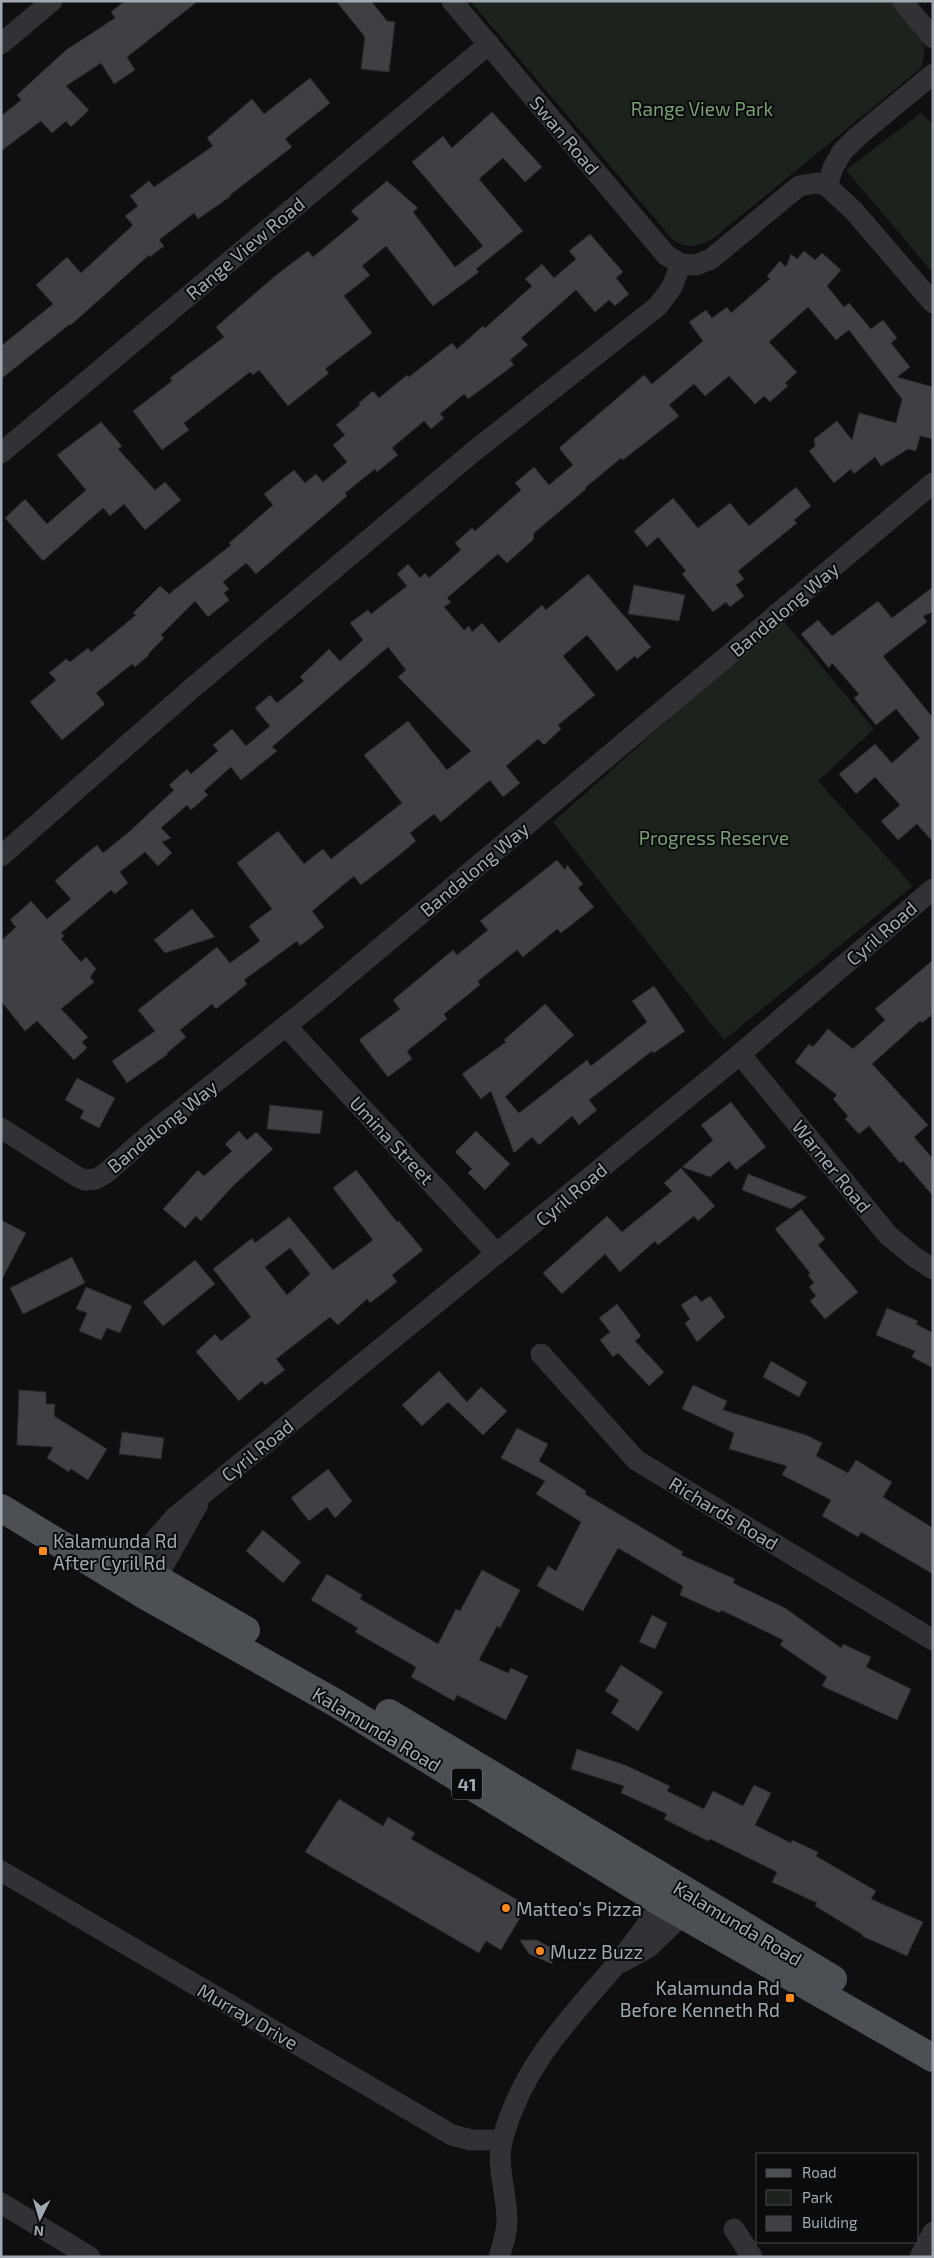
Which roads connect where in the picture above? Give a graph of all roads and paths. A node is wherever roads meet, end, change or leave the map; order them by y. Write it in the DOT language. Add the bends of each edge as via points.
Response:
graph roads {
  1 [pos="52,1"];
  2 [pos="452,1"];
  3 [pos="902,1"];
  4 [pos="933,38"];
  5 [pos="1,44"];
  6 [pos="489,44"];
  7 [pos="933,74"];
  8 [pos="827,186"];
  9 [pos="681,264"];
  10 [pos="933,303"];
  11 [pos="1,453"];
  12 [pos="933,483"];
  13 [pos="1,856"];
  14 [pos="933,889"];
  15 [pos="286,1026"];
  16 [pos="740,1054"];
  17 [pos="1,1128"];
  18 [pos="497,1254"];
  19 [pos="933,1269"];
  20 [pos="541,1354"];
  21 [pos="1,1487"];
  22 [pos="1,1508"];
  23 [pos="139,1580"];
  24 [pos="933,1640"];
  25 [pos="1,1871"];
  26 [pos="679,1901"];
  27 [pos="933,2037"];
  28 [pos="933,2058"];
  29 [pos="502,2140"];
  30 [pos="1,2203"];
  31 [pos="734,2229"];
  32 [pos="933,2232"];
  33 [pos="90,2257"];
  34 [pos="499,2257"];
  35 [pos="752,2257"];
  36 [pos="920,2257"];
  1 -- 5 [label="street"];
  2 -- 6 [label="street, Swan Road"];
  3 -- 4 [label="street"];
  6 -- 9 [label="street, Swan Road" via="666,255"];
  6 -- 11 [label="street, Range View Road"];
  7 -- 8 [label="street" via="842,152"];
  8 -- 9 [label="street" via="817,183 799,186 711,258 696,265"];
  8 -- 10 [label="street" via="854,211"];
  9 -- 13 [label="street" via="672,287 658,306 473,452 190,690"];
  12 -- 15 [label="street, Bandalong Way"];
  14 -- 16 [label="street, Cyril Road"];
  15 -- 17 [label="street, Bandalong Way" via="96,1179 85,1180 76,1176"];
  15 -- 18 [label="street, Umina Street"];
  16 -- 18 [label="street, Cyril Road"];
  16 -- 19 [label="street, Warner Road" via="888,1235"];
  18 -- 23 [label="street, Cyril Road" via="175,1517"];
  20 -- 24 [label="street, Richards Road" via="636,1460"];
  21 -- 23 [label="main road, Kalamunda Road / 41"];
  22 -- 23 [label="main road, Kalamunda Road / 41"];
  23 -- 26 [label="main road, Kalamunda Road / 41" via="336,1703"];
  25 -- 29 [label="street, Murray Drive" via="452,2136"];
  26 -- 27 [label="main road, Kalamunda Road / 41"];
  26 -- 28 [label="main road, Kalamunda Road / 41"];
  26 -- 29 [label="street" via="649,1947 616,1966 561,2027 534,2065 511,2109"];
  29 -- 34 [label="street" via="500,2170 507,2221"];
  30 -- 33 [label="street"];
  31 -- 35 [label="street"];
  32 -- 36 [label="street"];
}
